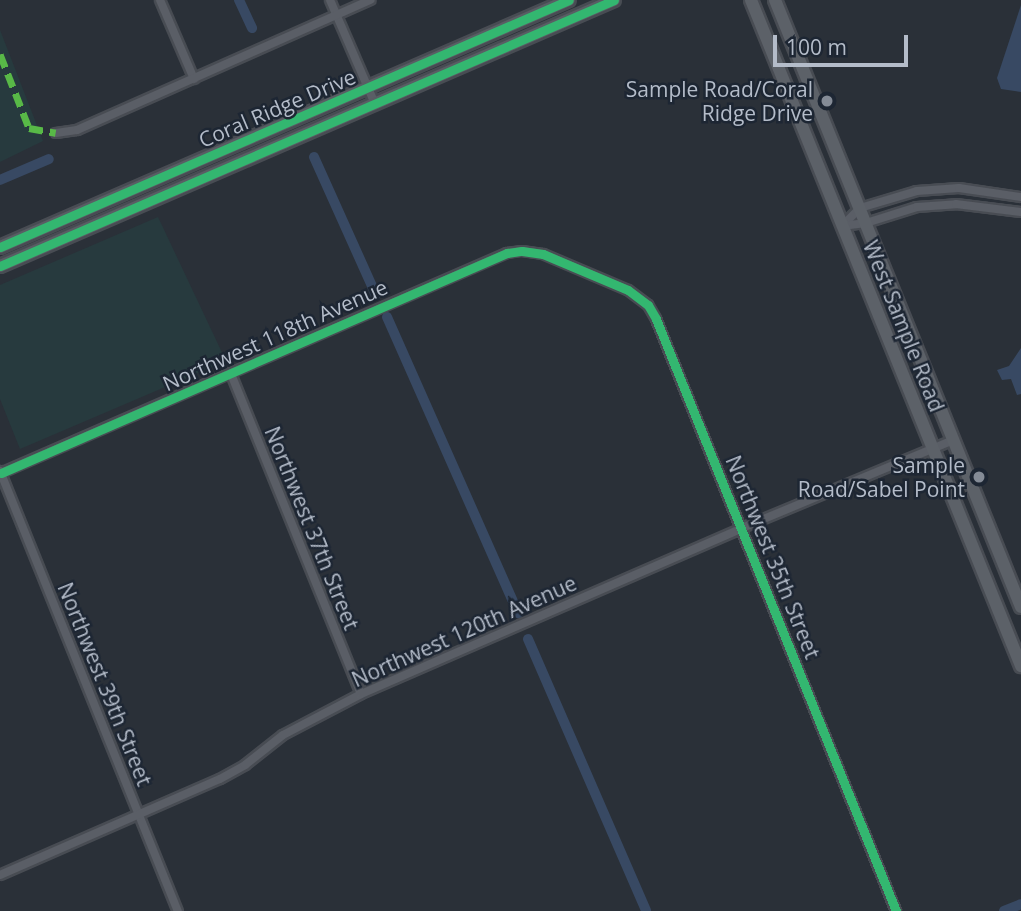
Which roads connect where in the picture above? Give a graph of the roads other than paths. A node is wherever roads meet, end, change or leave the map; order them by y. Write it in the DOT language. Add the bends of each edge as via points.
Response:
graph roads {
  1 [pos="160,0"];
  2 [pos="330,0"];
  3 [pos="370,0"];
  4 [pos="569,0"];
  5 [pos="614,0"];
  6 [pos="751,0"];
  7 [pos="775,0"];
  8 [pos="336,15"];
  9 [pos="194,79"];
  10 [pos="368,88"];
  11 [pos="375,104"];
  12 [pos="56,133"];
  13 [pos="186,166"];
  14 [pos="164,195"];
  15 [pos="1021,197"];
  16 [pos="860,208"];
  17 [pos="1021,212"];
  18 [pos="866,223"];
  19 [pos="842,226"];
  20 [pos="0,247"];
  21 [pos="565,264"];
  22 [pos="0,266"];
  23 [pos="231,374"];
  24 [pos="953,440"];
  25 [pos="932,449"];
  26 [pos="1,472"];
  27 [pos="742,528"];
  28 [pos="1021,607"];
  29 [pos="1021,666"];
  30 [pos="361,694"];
  31 [pos="139,815"];
  32 [pos="0,875"];
  33 [pos="178,911"];
  34 [pos="896,911"];
  1 -- 9 [label="street"];
  2 -- 8 [label="street"];
  3 -- 8 [label="street"];
  4 -- 10 [label="main road, Coral Ridge Drive"];
  5 -- 11 [label="main road, Coral Ridge Drive"];
  6 -- 19 [label="main road, West Sample Road"];
  7 -- 16 [label="main road, West Sample Road"];
  8 -- 9 [label="street"];
  8 -- 10 [label="street"];
  9 -- 12 [label="street" via="77,130"];
  10 -- 11 [label="street"];
  10 -- 13 [label="main road, Coral Ridge Drive"];
  11 -- 14 [label="main road, Coral Ridge Drive"];
  13 -- 14 [label="main road"];
  13 -- 20 [label="main road, Coral Ridge Drive"];
  14 -- 22 [label="main road, Coral Ridge Drive"];
  15 -- 16 [label="street" via="959,188 917,191"];
  16 -- 18 [label="main road, West Sample Road"];
  16 -- 19 [label="street"];
  17 -- 18 [label="street" via="956,204 917,207"];
  18 -- 19 [label="street"];
  18 -- 24 [label="main road, West Sample Road"];
  19 -- 25 [label="main road, West Sample Road"];
  21 -- 23 [label="street, Northwest 118th Avenue" via="523,251 507,253"];
  21 -- 27 [label="street, Northwest 35th Street" via="628,290 648,305"];
  23 -- 26 [label="street, Northwest 118th Avenue"];
  23 -- 30 [label="street, Northwest 37th Street"];
  24 -- 25 [label="street, Northwest 120th Avenue"];
  24 -- 28 [label="main road, West Sample Road"];
  25 -- 27 [label="street, Northwest 120th Avenue"];
  25 -- 29 [label="main road, West Sample Road"];
  26 -- 31 [label="street, Northwest 39th Street"];
  27 -- 30 [label="street, Northwest 120th Avenue"];
  27 -- 34 [label="street, Northwest 35th Street"];
  30 -- 31 [label="street, Northwest 120th Avenue" via="284,735 220,779"];
  31 -- 32 [label="street, Northwest 120th Avenue"];
  31 -- 33 [label="street, Northwest 39th Street"];
}
